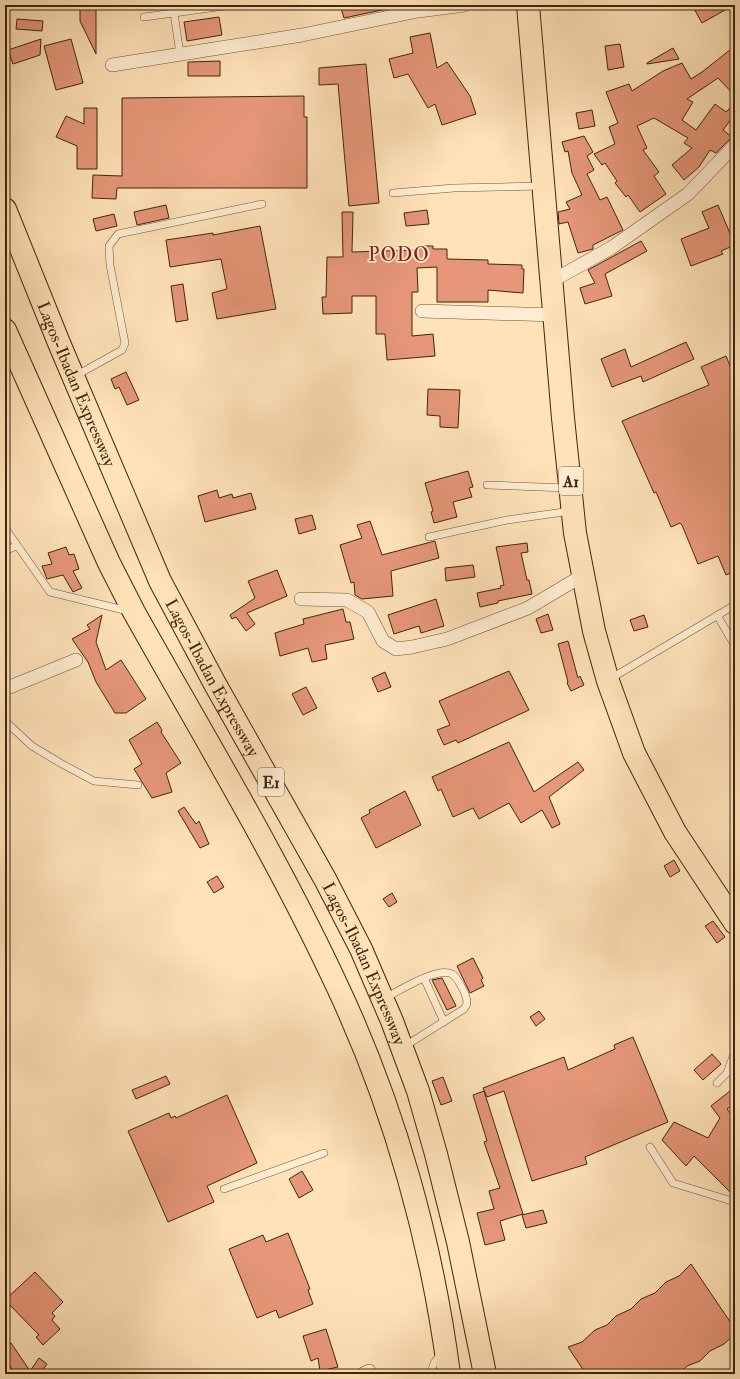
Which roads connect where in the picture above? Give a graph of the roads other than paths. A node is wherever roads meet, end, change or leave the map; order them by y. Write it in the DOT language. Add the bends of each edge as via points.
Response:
graph roads {
  1 [pos="465,5"];
  2 [pos="528,5"];
  3 [pos="224,6"];
  4 [pos="174,14"];
  5 [pos="144,17"];
  6 [pos="180,54"];
  7 [pos="112,65"];
  8 [pos="735,145"];
  9 [pos="544,186"];
  10 [pos="393,193"];
  11 [pos="262,204"];
  12 [pos="5,209"];
  13 [pos="550,282"];
  14 [pos="422,311"];
  15 [pos="555,315"];
  16 [pos="5,330"];
  17 [pos="74,377"];
  18 [pos="487,485"];
  19 [pos="571,488"];
  20 [pos="573,510"];
  21 [pos="5,528"];
  22 [pos="429,538"];
  23 [pos="16,546"];
  24 [pos="5,550"];
  25 [pos="582,576"];
  26 [pos="301,599"];
  27 [pos="735,605"];
  28 [pos="134,612"];
  29 [pos="717,615"];
  30 [pos="735,646"];
  31 [pos="76,660"];
  32 [pos="608,680"];
  33 [pos="5,689"];
  34 [pos="5,721"];
  35 [pos="138,785"];
  36 [pos="735,923"];
  37 [pos="424,978"];
  38 [pos="383,999"];
  39 [pos="444,1022"];
  40 [pos="403,1047"];
  41 [pos="735,1051"];
  42 [pos="717,1083"];
  43 [pos="650,1146"];
  44 [pos="324,1152"];
  45 [pos="224,1190"];
  46 [pos="735,1202"];
  47 [pos="446,1350"];
  48 [pos="431,1374"];
  49 [pos="449,1374"];
  50 [pos="485,1374"];
  1 -- 6 [label="street" via="418,11 302,35"];
  2 -- 9 [label="highway, A1"];
  3 -- 4 [label="lane"];
  4 -- 5 [label="lane"];
  4 -- 6 [label="lane"];
  6 -- 7 [label="street"];
  8 -- 13 [label="street" via="688,194 611,248"];
  9 -- 10 [label="lane" via="454,188"];
  9 -- 13 [label="highway, A1"];
  11 -- 17 [label="lane" via="118,234 109,246 110,265 125,343 122,350"];
  12 -- 17 [label="highway, Lagos-Ibadan Expressway / E1"];
  13 -- 15 [label="highway, A1"];
  14 -- 15 [label="street"];
  15 -- 19 [label="highway, A1"];
  16 -- 28 [label="highway, Lagos-Ibadan Expressway / E1"];
  17 -- 38 [label="highway, Lagos-Ibadan Expressway / E1" via="160,581 215,684 305,840 361,949"];
  18 -- 19 [label="lane"];
  19 -- 20 [label="highway, A1"];
  20 -- 22 [label="lane" via="507,520"];
  20 -- 25 [label="highway, A1"];
  21 -- 23 [label="lane"];
  23 -- 24 [label="lane"];
  23 -- 28 [label="lane" via="50,592"];
  25 -- 26 [label="street" via="528,608 447,639 396,649 383,641 368,612 347,600"];
  25 -- 32 [label="highway, A1"];
  27 -- 29 [label="lane"];
  28 -- 47 [label="highway, Lagos-Ibadan Expressway / E1" via="299,906 340,991 371,1066 419,1217"];
  29 -- 30 [label="lane"];
  29 -- 32 [label="lane"];
  31 -- 33 [label="street"];
  32 -- 36 [label="highway, A1" via="634,753 653,792 701,873"];
  34 -- 35 [label="lane" via="32,746 94,780"];
  37 -- 38 [label="lane"];
  37 -- 39 [label="lane"];
  37 -- 39 [label="lane" via="435,973 452,974 466,995 467,1004 464,1009"];
  38 -- 40 [label="highway, Lagos-Ibadan Expressway / E1"];
  39 -- 40 [label="lane"];
  40 -- 50 [label="highway, Lagos-Ibadan Expressway / E1" via="436,1154 458,1242"];
  41 -- 42 [label="lane" via="727,1073"];
  43 -- 46 [label="lane" via="673,1183"];
  44 -- 45 [label="lane"];
  47 -- 48 [label="lane" via="438,1357"];
  47 -- 49 [label="highway, Lagos-Ibadan Expressway / E1"];
}
